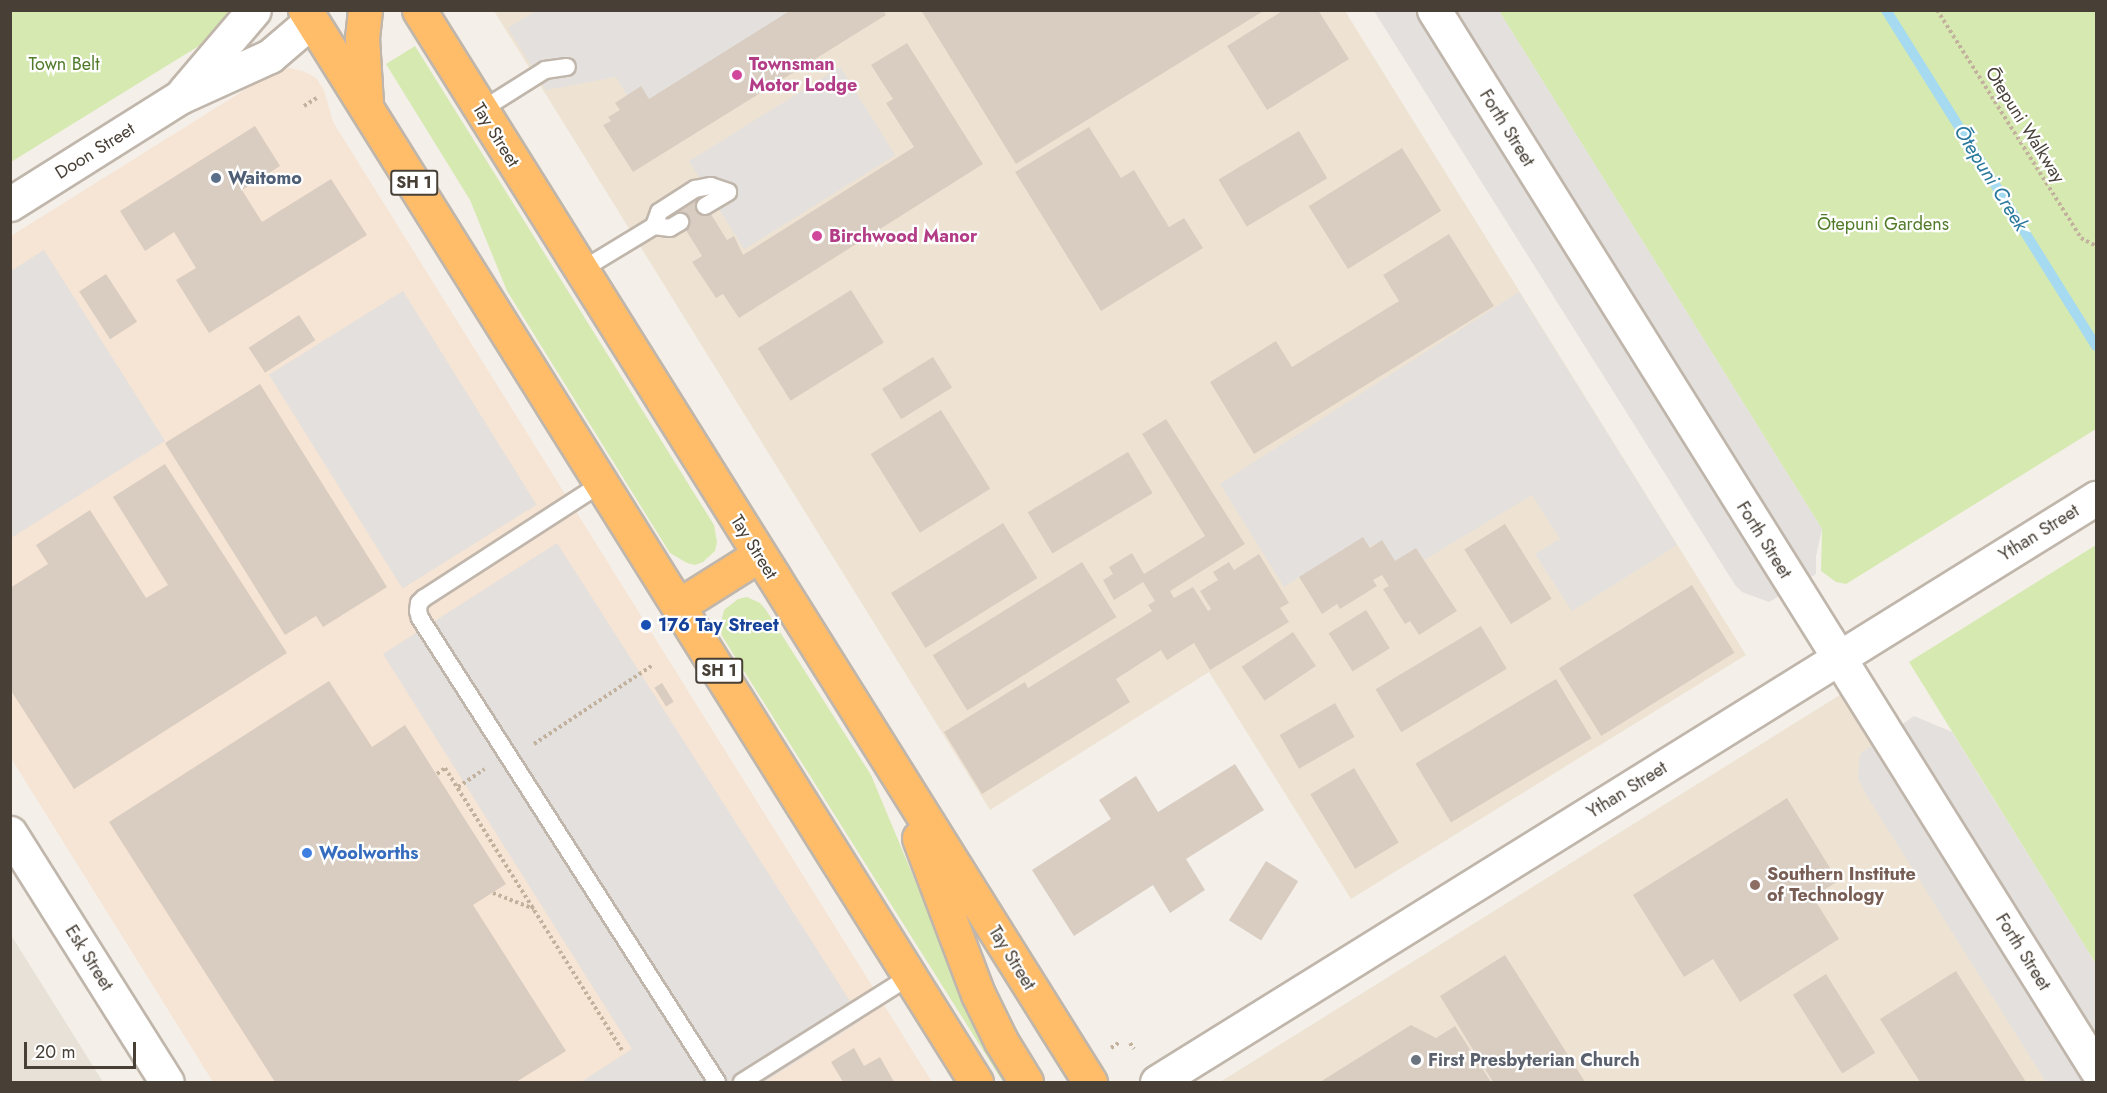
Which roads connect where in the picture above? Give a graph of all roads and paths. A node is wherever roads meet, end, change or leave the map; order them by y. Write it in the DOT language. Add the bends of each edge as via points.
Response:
graph roads {
  1 [pos="254,10"];
  2 [pos="365,10"];
  3 [pos="419,10"];
  4 [pos="1434,10"];
  5 [pos="1937,10"];
  6 [pos="311,14"];
  7 [pos="567,67"];
  8 [pos="323,95"];
  9 [pos="180,97"];
  10 [pos="366,105"];
  11 [pos="304,106"];
  12 [pos="480,111"];
  13 [pos="10,204"];
  14 [pos="705,206"];
  15 [pos="680,222"];
  16 [pos="654,226"];
  17 [pos="2097,246"];
  18 [pos="580,271"];
  19 [pos="602,483"];
  20 [pos="2097,498"];
  21 [pos="759,555"];
  22 [pos="678,606"];
  23 [pos="1838,658"];
  24 [pos="653,665"];
  25 [pos="878,746"];
  26 [pos="510,758"];
  27 [pos="436,774"];
  28 [pos="458,787"];
  29 [pos="10,833"];
  30 [pos="493,893"];
  31 [pos="534,910"];
  32 [pos="910,976"];
  33 [pos="1120,1042"];
  34 [pos="1130,1043"];
  35 [pos="1110,1049"];
  36 [pos="1134,1049"];
  37 [pos="622,1050"];
  38 [pos="2097,1069"];
  39 [pos="167,1083"];
  40 [pos="717,1083"];
  41 [pos="742,1083"];
  42 [pos="976,1083"];
  43 [pos="1026,1083"];
  44 [pos="1090,1083"];
  45 [pos="1157,1083"];
  1 -- 9 [label="street, Doon Street"];
  2 -- 10 [label="highway" via="362,38"];
  3 -- 12 [label="highway, Tay Street"];
  4 -- 23 [label="street, Forth Street"];
  5 -- 17 [label="path, Ōtepuni Walkway" via="2081,238"];
  6 -- 9 [label="street, Doon Street" via="270,56"];
  6 -- 10 [label="highway, SH 1"];
  7 -- 12 [label="lane" via="545,70"];
  8 -- 11 [label="path"];
  9 -- 13 [label="street, Doon Street"];
  10 -- 19 [label="highway, SH 1"];
  12 -- 18 [label="highway, Tay Street"];
  14 -- 16 [label="lane" via="728,192 711,186 695,189 659,212"];
  15 -- 16 [label="lane" via="670,228"];
  16 -- 18 [label="lane"];
  18 -- 21 [label="highway, Tay Street"];
  19 -- 22 [label="highway, SH 1"];
  19 -- 26 [label="lane" via="419,603 420,618"];
  20 -- 23 [label="street, Ythan Street"];
  21 -- 22 [label="highway"];
  21 -- 25 [label="highway, Tay Street"];
  22 -- 32 [label="highway, SH 1"];
  23 -- 38 [label="street, Forth Street"];
  23 -- 45 [label="street, Ythan Street"];
  24 -- 26 [label="path"];
  25 -- 43 [label="highway" via="913,823 978,994"];
  25 -- 44 [label="highway, Tay Street"];
  26 -- 28 [label="path"];
  26 -- 40 [label="lane"];
  27 -- 28 [label="path" via="445,768"];
  28 -- 31 [label="path"];
  29 -- 39 [label="street, Esk Street"];
  30 -- 31 [label="path"];
  31 -- 37 [label="path"];
  32 -- 41 [label="lane"];
  32 -- 42 [label="highway, SH 1"];
  33 -- 35 [label="path"];
  34 -- 36 [label="path"];
}
